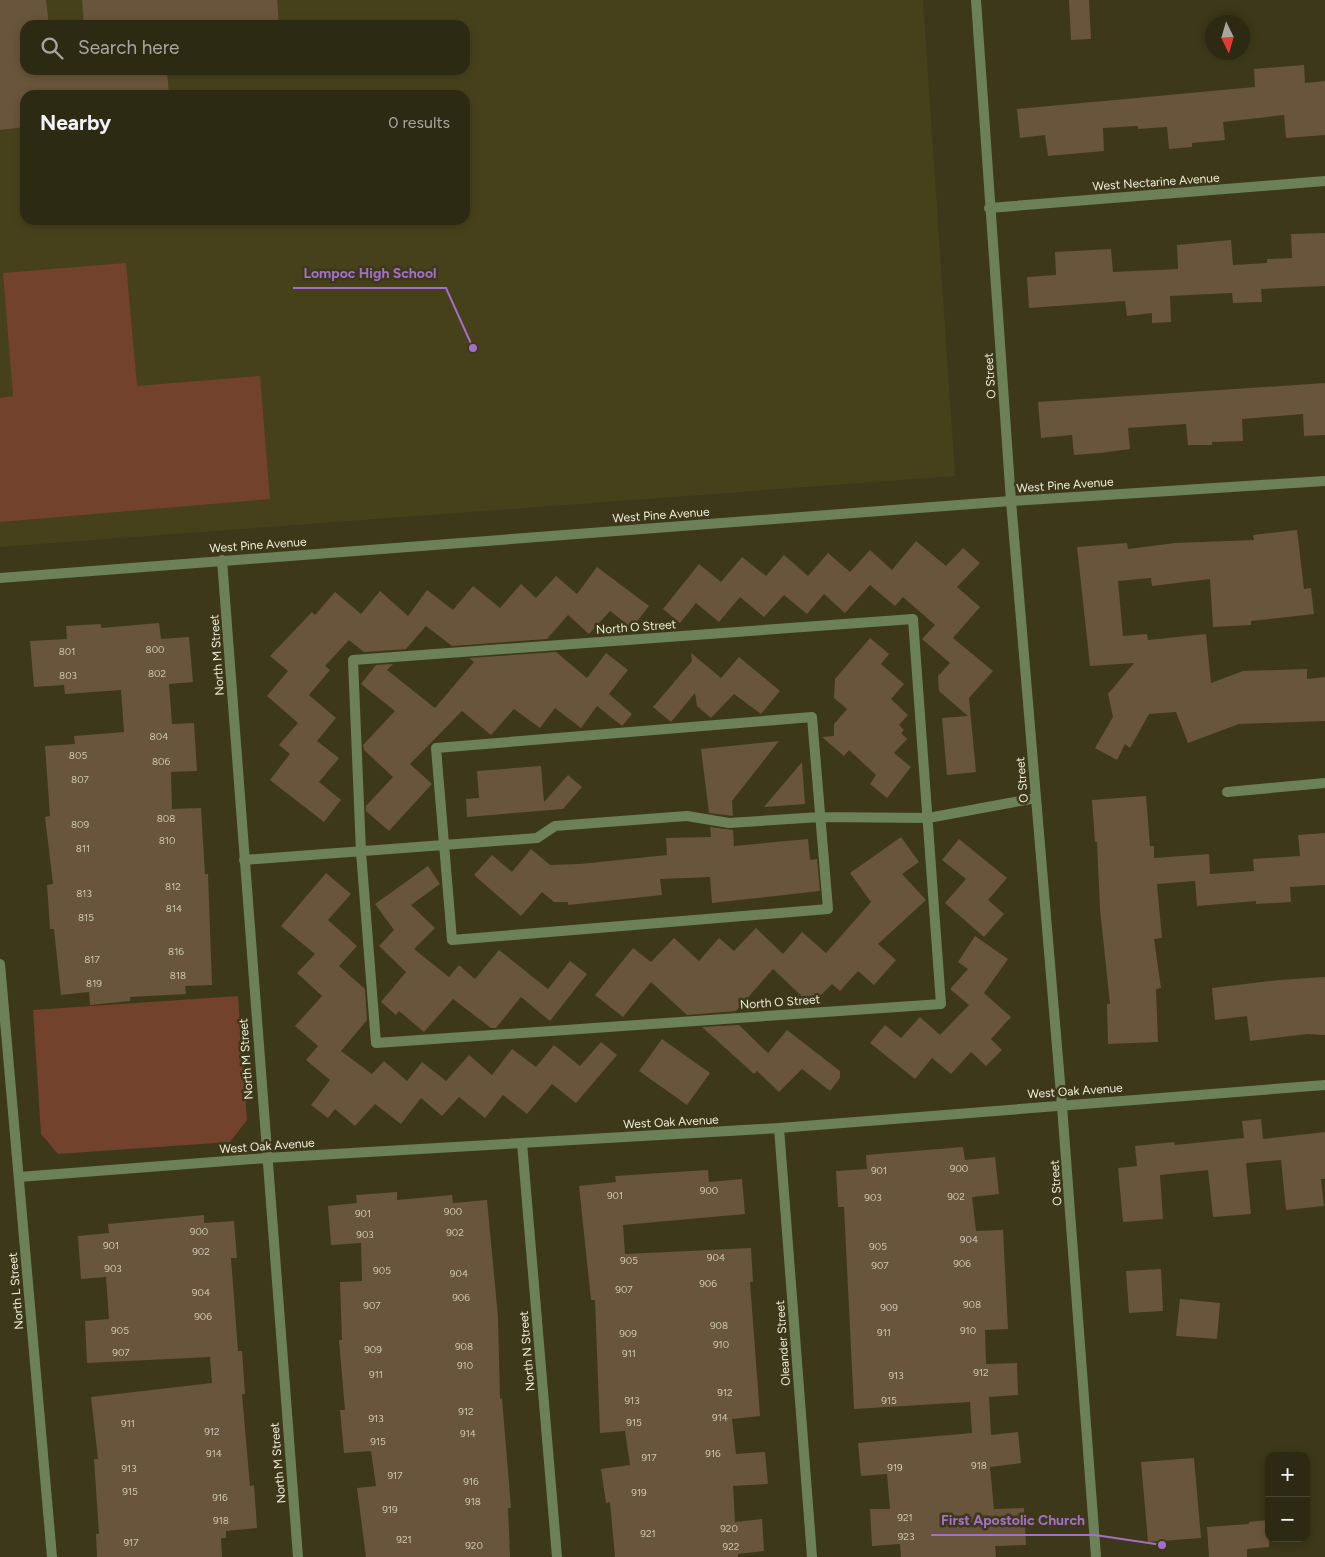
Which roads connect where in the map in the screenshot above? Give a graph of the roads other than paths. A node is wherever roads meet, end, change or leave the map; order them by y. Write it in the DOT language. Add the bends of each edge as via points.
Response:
graph roads {
  1 [pos="976,0"];
  2 [pos="1325,181"];
  3 [pos="989,208"];
  4 [pos="1325,481"];
  5 [pos="1011,501"];
  6 [pos="222,560"];
  7 [pos="0,578"];
  8 [pos="1325,784"];
  9 [pos="1227,792"];
  10 [pos="1036,798"];
  11 [pos="820,816"];
  12 [pos="928,818"];
  13 [pos="444,845"];
  14 [pos="360,852"];
  15 [pos="244,860"];
  16 [pos="0,964"];
  17 [pos="1325,1084"];
  18 [pos="1062,1106"];
  19 [pos="779,1128"];
  20 [pos="522,1143"];
  21 [pos="266,1158"];
  22 [pos="19,1177"];
  23 [pos="52,1557"];
  24 [pos="298,1557"];
  25 [pos="557,1557"];
  26 [pos="812,1557"];
  27 [pos="1096,1557"];
  1 -- 3 [label="street, O Street"];
  2 -- 3 [label="street, West Nectarine Avenue"];
  3 -- 5 [label="street, O Street"];
  4 -- 5 [label="street, West Pine Avenue"];
  5 -- 6 [label="street, West Pine Avenue"];
  5 -- 10 [label="street, O Street"];
  6 -- 7 [label="street, West Pine Avenue"];
  6 -- 15 [label="street, North M Street"];
  8 -- 9 [label="street"];
  10 -- 12 [label="street"];
  10 -- 18 [label="street, O Street"];
  11 -- 12 [label="street"];
  11 -- 13 [label="street" via="729,823 687,816 555,826 537,838"];
  11 -- 13 [label="street" via="828,909 452,940"];
  11 -- 13 [label="street" via="812,717 805,717 436,748"];
  12 -- 14 [label="street, North O Street" via="941,1004 376,1043"];
  12 -- 14 [label="street, North O Street" via="913,620 353,660"];
  13 -- 14 [label="street"];
  14 -- 15 [label="street"];
  15 -- 21 [label="street, North M Street"];
  16 -- 22 [label="street, North L Street"];
  17 -- 18 [label="street, West Oak Avenue"];
  18 -- 19 [label="street, West Oak Avenue"];
  18 -- 27 [label="street, O Street"];
  19 -- 20 [label="street, West Oak Avenue"];
  19 -- 26 [label="street, Oleander Street"];
  20 -- 21 [label="street, West Oak Avenue"];
  20 -- 25 [label="street, North N Street"];
  21 -- 22 [label="street, West Oak Avenue"];
  21 -- 24 [label="street, North M Street"];
  22 -- 23 [label="street, North L Street"];
}
